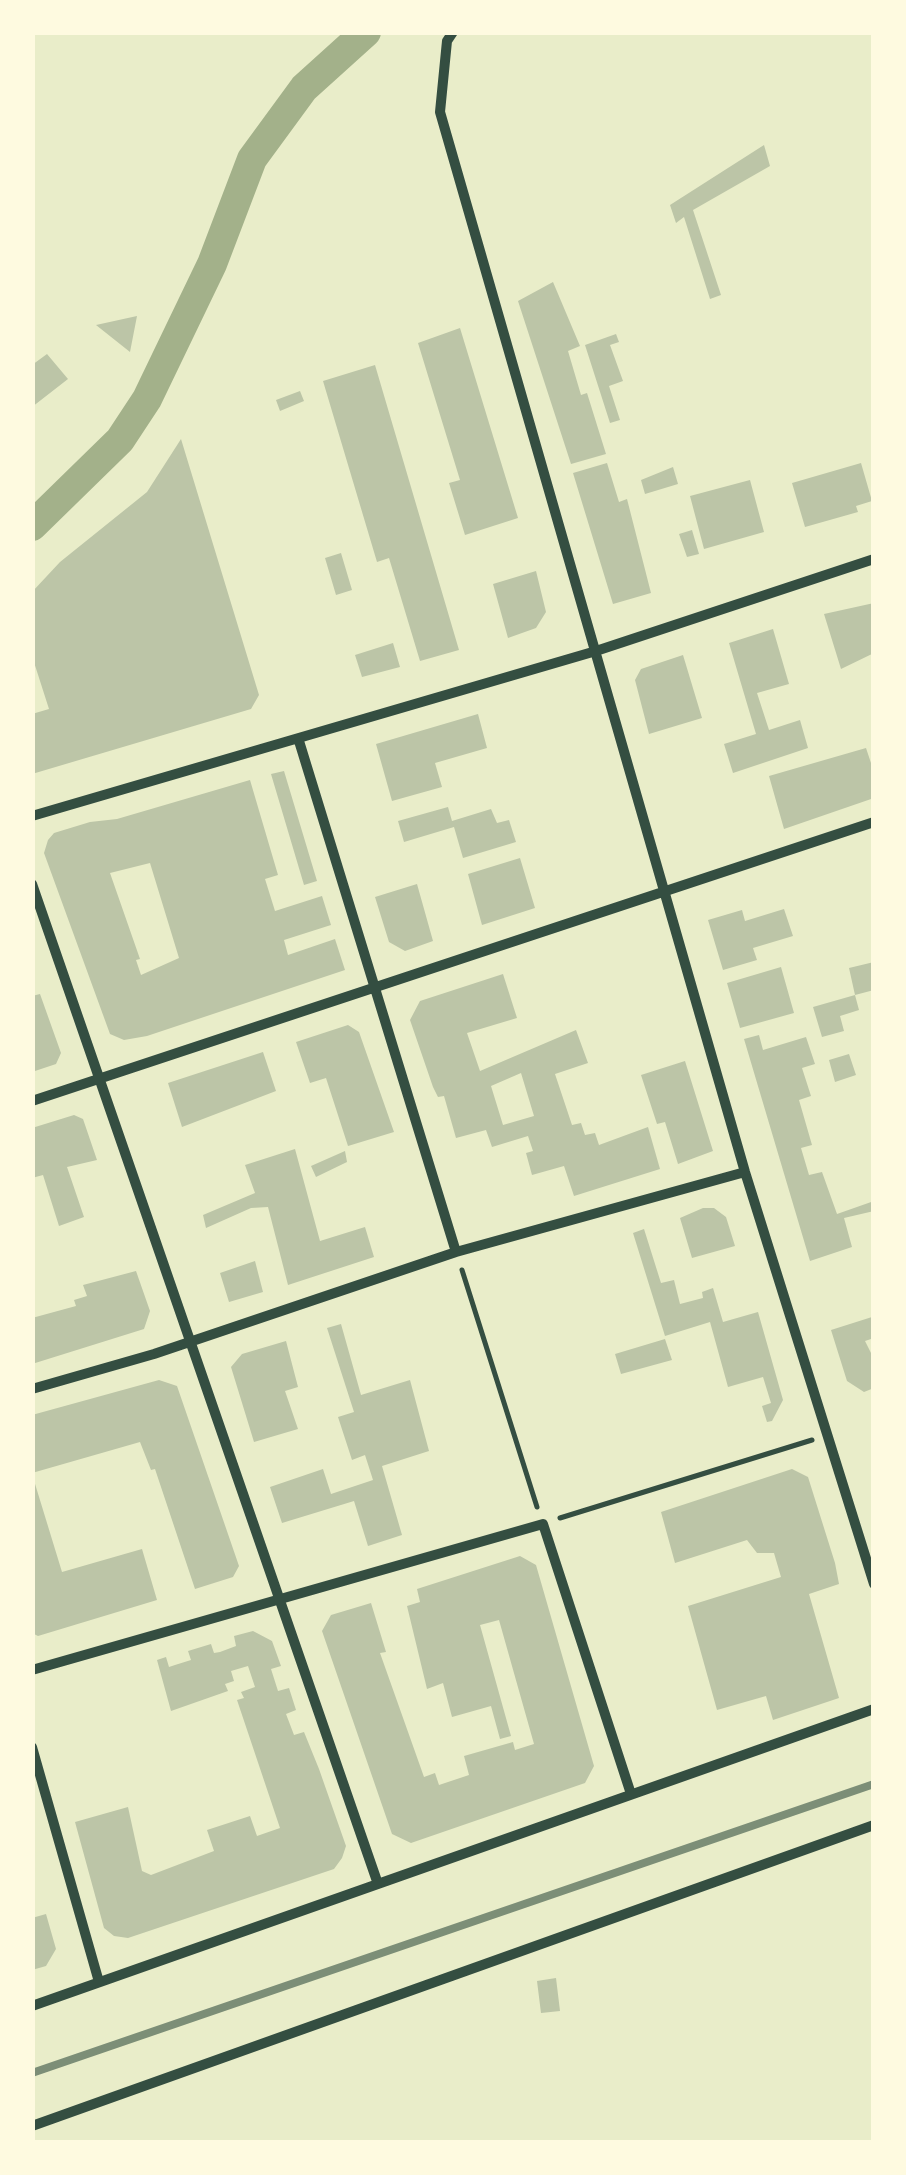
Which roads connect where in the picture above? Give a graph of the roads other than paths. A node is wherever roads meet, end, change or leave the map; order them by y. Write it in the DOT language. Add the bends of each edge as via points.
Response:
graph roads {
  1 [pos="453,32"];
  2 [pos="874,559"];
  3 [pos="596,651"];
  4 [pos="299,741"];
  5 [pos="32,816"];
  6 [pos="874,822"];
  7 [pos="32,884"];
  8 [pos="665,894"];
  9 [pos="374,986"];
  10 [pos="100,1079"];
  11 [pos="32,1101"];
  12 [pos="745,1172"];
  13 [pos="456,1252"];
  14 [pos="190,1340"];
  15 [pos="32,1388"];
  16 [pos="874,1584"];
  17 [pos="280,1597"];
  18 [pos="32,1670"];
  19 [pos="874,1709"];
  20 [pos="32,1748"];
  21 [pos="632,1794"];
  22 [pos="874,1825"];
  23 [pos="378,1884"];
  24 [pos="100,1982"];
  25 [pos="32,2006"];
  26 [pos="32,2126"];
  1 -- 3 [label="street" via="440,112"];
  2 -- 3 [label="street"];
  3 -- 4 [label="street"];
  3 -- 8 [label="street"];
  4 -- 5 [label="street"];
  4 -- 9 [label="street"];
  6 -- 8 [label="street"];
  7 -- 10 [label="street"];
  8 -- 9 [label="street"];
  8 -- 12 [label="street"];
  9 -- 10 [label="street"];
  9 -- 13 [label="street"];
  10 -- 11 [label="street"];
  10 -- 14 [label="street"];
  12 -- 13 [label="street"];
  12 -- 16 [label="street"];
  13 -- 14 [label="street"];
  14 -- 15 [label="street"];
  14 -- 17 [label="street"];
  17 -- 18 [label="street"];
  17 -- 21 [label="street" via="542,1524"];
  17 -- 23 [label="street"];
  19 -- 21 [label="street"];
  20 -- 24 [label="street"];
  21 -- 23 [label="street"];
  22 -- 26 [label="street"];
  23 -- 24 [label="street"];
  24 -- 25 [label="street"];
}
